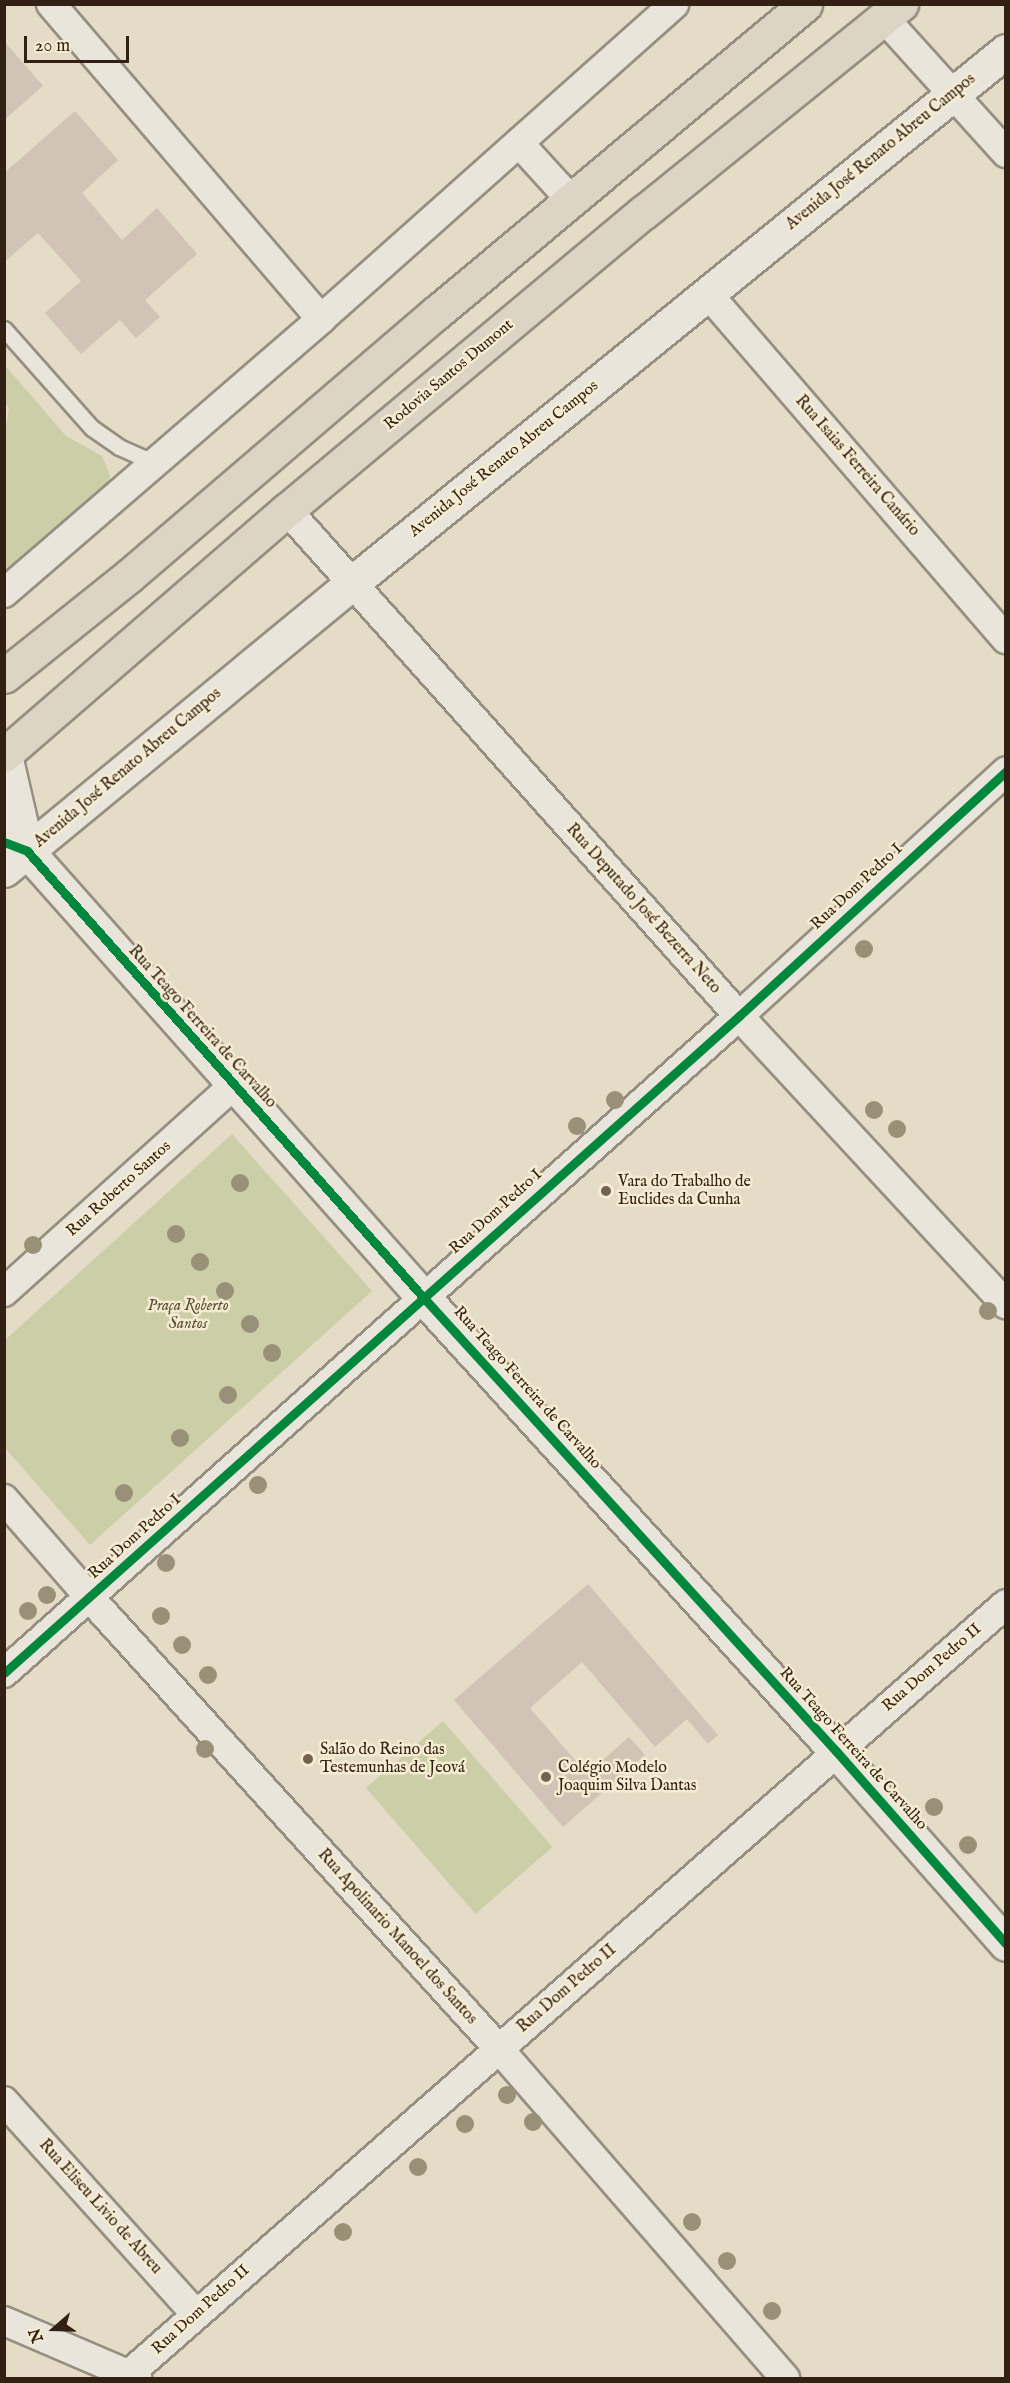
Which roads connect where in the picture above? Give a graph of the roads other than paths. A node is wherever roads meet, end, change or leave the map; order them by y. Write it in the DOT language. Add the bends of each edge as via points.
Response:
graph roads {
  1 [pos="674,4"];
  2 [pos="805,4"];
  3 [pos="54,6"];
  4 [pos="892,11"];
  5 [pos="1005,51"];
  6 [pos="952,94"];
  7 [pos="519,143"];
  8 [pos="1005,153"];
  9 [pos="571,200"];
  10 [pos="708,294"];
  11 [pos="321,319"];
  12 [pos="4,329"];
  13 [pos="155,462"];
  14 [pos="287,510"];
  15 [pos="352,583"];
  16 [pos="4,593"];
  17 [pos="1005,639"];
  18 [pos="4,676"];
  19 [pos="5,753"];
  20 [pos="1005,771"];
  21 [pos="12,854"];
  22 [pos="739,1016"];
  23 [pos="234,1085"];
  24 [pos="4,1292"];
  25 [pos="423,1297"];
  26 [pos="1005,1304"];
  27 [pos="4,1499"];
  28 [pos="90,1598"];
  29 [pos="1005,1604"];
  30 [pos="4,1673"];
  31 [pos="837,1751"];
  32 [pos="1005,1944"];
  33 [pos="499,2049"];
  34 [pos="4,2101"];
  35 [pos="196,2314"];
  36 [pos="4,2321"];
  37 [pos="133,2377"];
  38 [pos="785,2379"];
  1 -- 7 [label="street"];
  2 -- 9 [label="highway"];
  3 -- 11 [label="street"];
  4 -- 6 [label="street"];
  4 -- 14 [label="highway, Rodovia Santos Dumont"];
  5 -- 6 [label="street, Avenida José Renato Abreu Campos"];
  6 -- 8 [label="street"];
  6 -- 10 [label="street, Avenida José Renato Abreu Campos"];
  7 -- 9 [label="street"];
  7 -- 11 [label="street"];
  9 -- 18 [label="highway" via="130,575"];
  10 -- 15 [label="street, Avenida José Renato Abreu Campos"];
  10 -- 17 [label="street, Rua Isaias Ferreira Canário"];
  11 -- 13 [label="street"];
  12 -- 13 [label="lane" via="92,428 119,447"];
  13 -- 16 [label="street"];
  14 -- 15 [label="street, Rua Deputado José Bezerra Neto"];
  14 -- 19 [label="highway, Rodovia Santos Dumont"];
  15 -- 21 [label="street, Avenida José Renato Abreu Campos"];
  15 -- 22 [label="street, Rua Deputado José Bezerra Neto"];
  19 -- 21 [label="street"];
  20 -- 22 [label="street, Rua Dom Pedro I"];
  21 -- 23 [label="street, Rua Teago Ferreira de Carvalho"];
  22 -- 25 [label="street, Rua Dom Pedro I"];
  22 -- 26 [label="street, Rua Deputado José Bezerra Neto"];
  23 -- 24 [label="street, Rua Roberto Santos"];
  23 -- 25 [label="street, Rua Teago Ferreira de Carvalho"];
  25 -- 28 [label="street, Rua Dom Pedro I"];
  25 -- 31 [label="street, Rua Teago Ferreira de Carvalho"];
  27 -- 28 [label="street, Rua Apolinario Manoel dos Santos"];
  28 -- 30 [label="street, Rua Dom Pedro I"];
  28 -- 33 [label="street, Rua Apolinario Manoel dos Santos"];
  29 -- 31 [label="street, Rua Dom Pedro II"];
  31 -- 32 [label="street, Rua Teago Ferreira de Carvalho"];
  31 -- 33 [label="street, Rua Dom Pedro II"];
  33 -- 35 [label="street, Rua Dom Pedro II"];
  33 -- 38 [label="street, Rua Apolinario Manoel dos Santos"];
  34 -- 35 [label="street, Rua Eliseu Livio de Abreu"];
  35 -- 37 [label="street, Rua Dom Pedro II"];
  36 -- 37 [label="street"];
}
